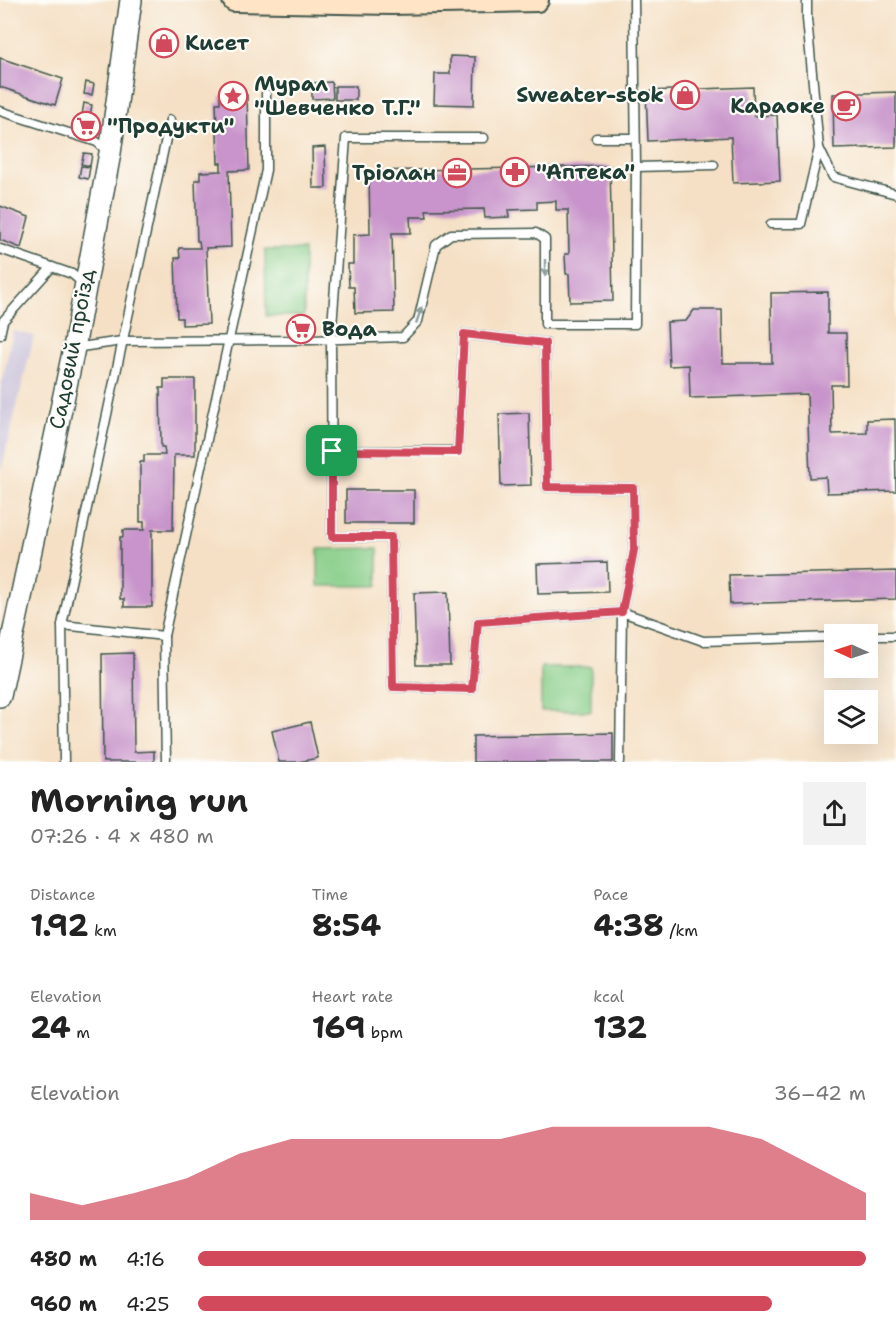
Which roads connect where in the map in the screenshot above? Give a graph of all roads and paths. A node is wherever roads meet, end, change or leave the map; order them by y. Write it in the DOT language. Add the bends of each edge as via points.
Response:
graph roads {
  1 [pos="131,0"];
  2 [pos="234,0"];
  3 [pos="537,0"];
  4 [pos="634,0"];
  5 [pos="807,0"];
  6 [pos="264,1"];
  7 [pos="266,94"];
  8 [pos="0,111"];
  9 [pos="170,120"];
  10 [pos="484,138"];
  11 [pos="596,138"];
  12 [pos="635,138"];
  13 [pos="819,148"];
  14 [pos="110,153"];
  15 [pos="714,165"];
  16 [pos="636,167"];
  17 [pos="896,194"];
  18 [pos="771,224"];
  19 [pos="0,249"];
  20 [pos="52,267"];
  21 [pos="86,286"];
  22 [pos="0,335"];
  23 [pos="331,340"];
  24 [pos="122,341"];
  25 [pos="230,341"];
  26 [pos="74,348"];
  27 [pos="332,451"];
  28 [pos="622,612"];
  29 [pos="62,625"];
  30 [pos="164,636"];
  31 [pos="878,636"];
  32 [pos="896,636"];
  33 [pos="824,637"];
  34 [pos="1,686"];
  35 [pos="64,762"];
  36 [pos="166,762"];
  37 [pos="621,762"];
  1 -- 14 [label="street, Садовий проїзд"];
  2 -- 6 [label="main road"];
  3 -- 6 [label="main road"];
  4 -- 12 [label="lane"];
  5 -- 13 [label="lane"];
  7 -- 25 [label="lane" via="266,170"];
  8 -- 14 [label="lane" via="97,142"];
  9 -- 24 [label="lane"];
  10 -- 23 [label="lane" via="346,138"];
  11 -- 12 [label="lane"];
  12 -- 16 [label="lane"];
  13 -- 17 [label="lane" via="833,177"];
  13 -- 18 [label="lane" via="801,224"];
  14 -- 21 [label="street, Садовий проїзд"];
  15 -- 16 [label="lane"];
  23 -- 16 [label="lane, one-way" via="403,337 418,321 435,245 451,234 536,233 544,239 545,324 635,324"];
  19 -- 20 [label="lane"];
  20 -- 21 [label="lane" via="72,274"];
  20 -- 22 [label="lane" via="3,321"];
  21 -- 26 [label="street, Садовий проїзд"];
  23 -- 25 [label="lane"];
  23 -- 27 [label="lane"];
  24 -- 25 [label="lane"];
  24 -- 26 [label="lane"];
  24 -- 29 [label="lane"];
  25 -- 30 [label="lane"];
  26 -- 34 [label="street, Садовий проїзд"];
  27 -- 28 [label="lane" via="332,537 391,537 393,687 472,689 478,622"];
  27 -- 28 [label="lane" via="458,452 464,334 545,343 547,487 633,488 634,550"];
  28 -- 33 [label="lane" via="703,641"];
  28 -- 37 [label="lane"];
  29 -- 30 [label="lane"];
  29 -- 35 [label="lane"];
  30 -- 36 [label="lane"];
  31 -- 32 [label="lane"];
}
